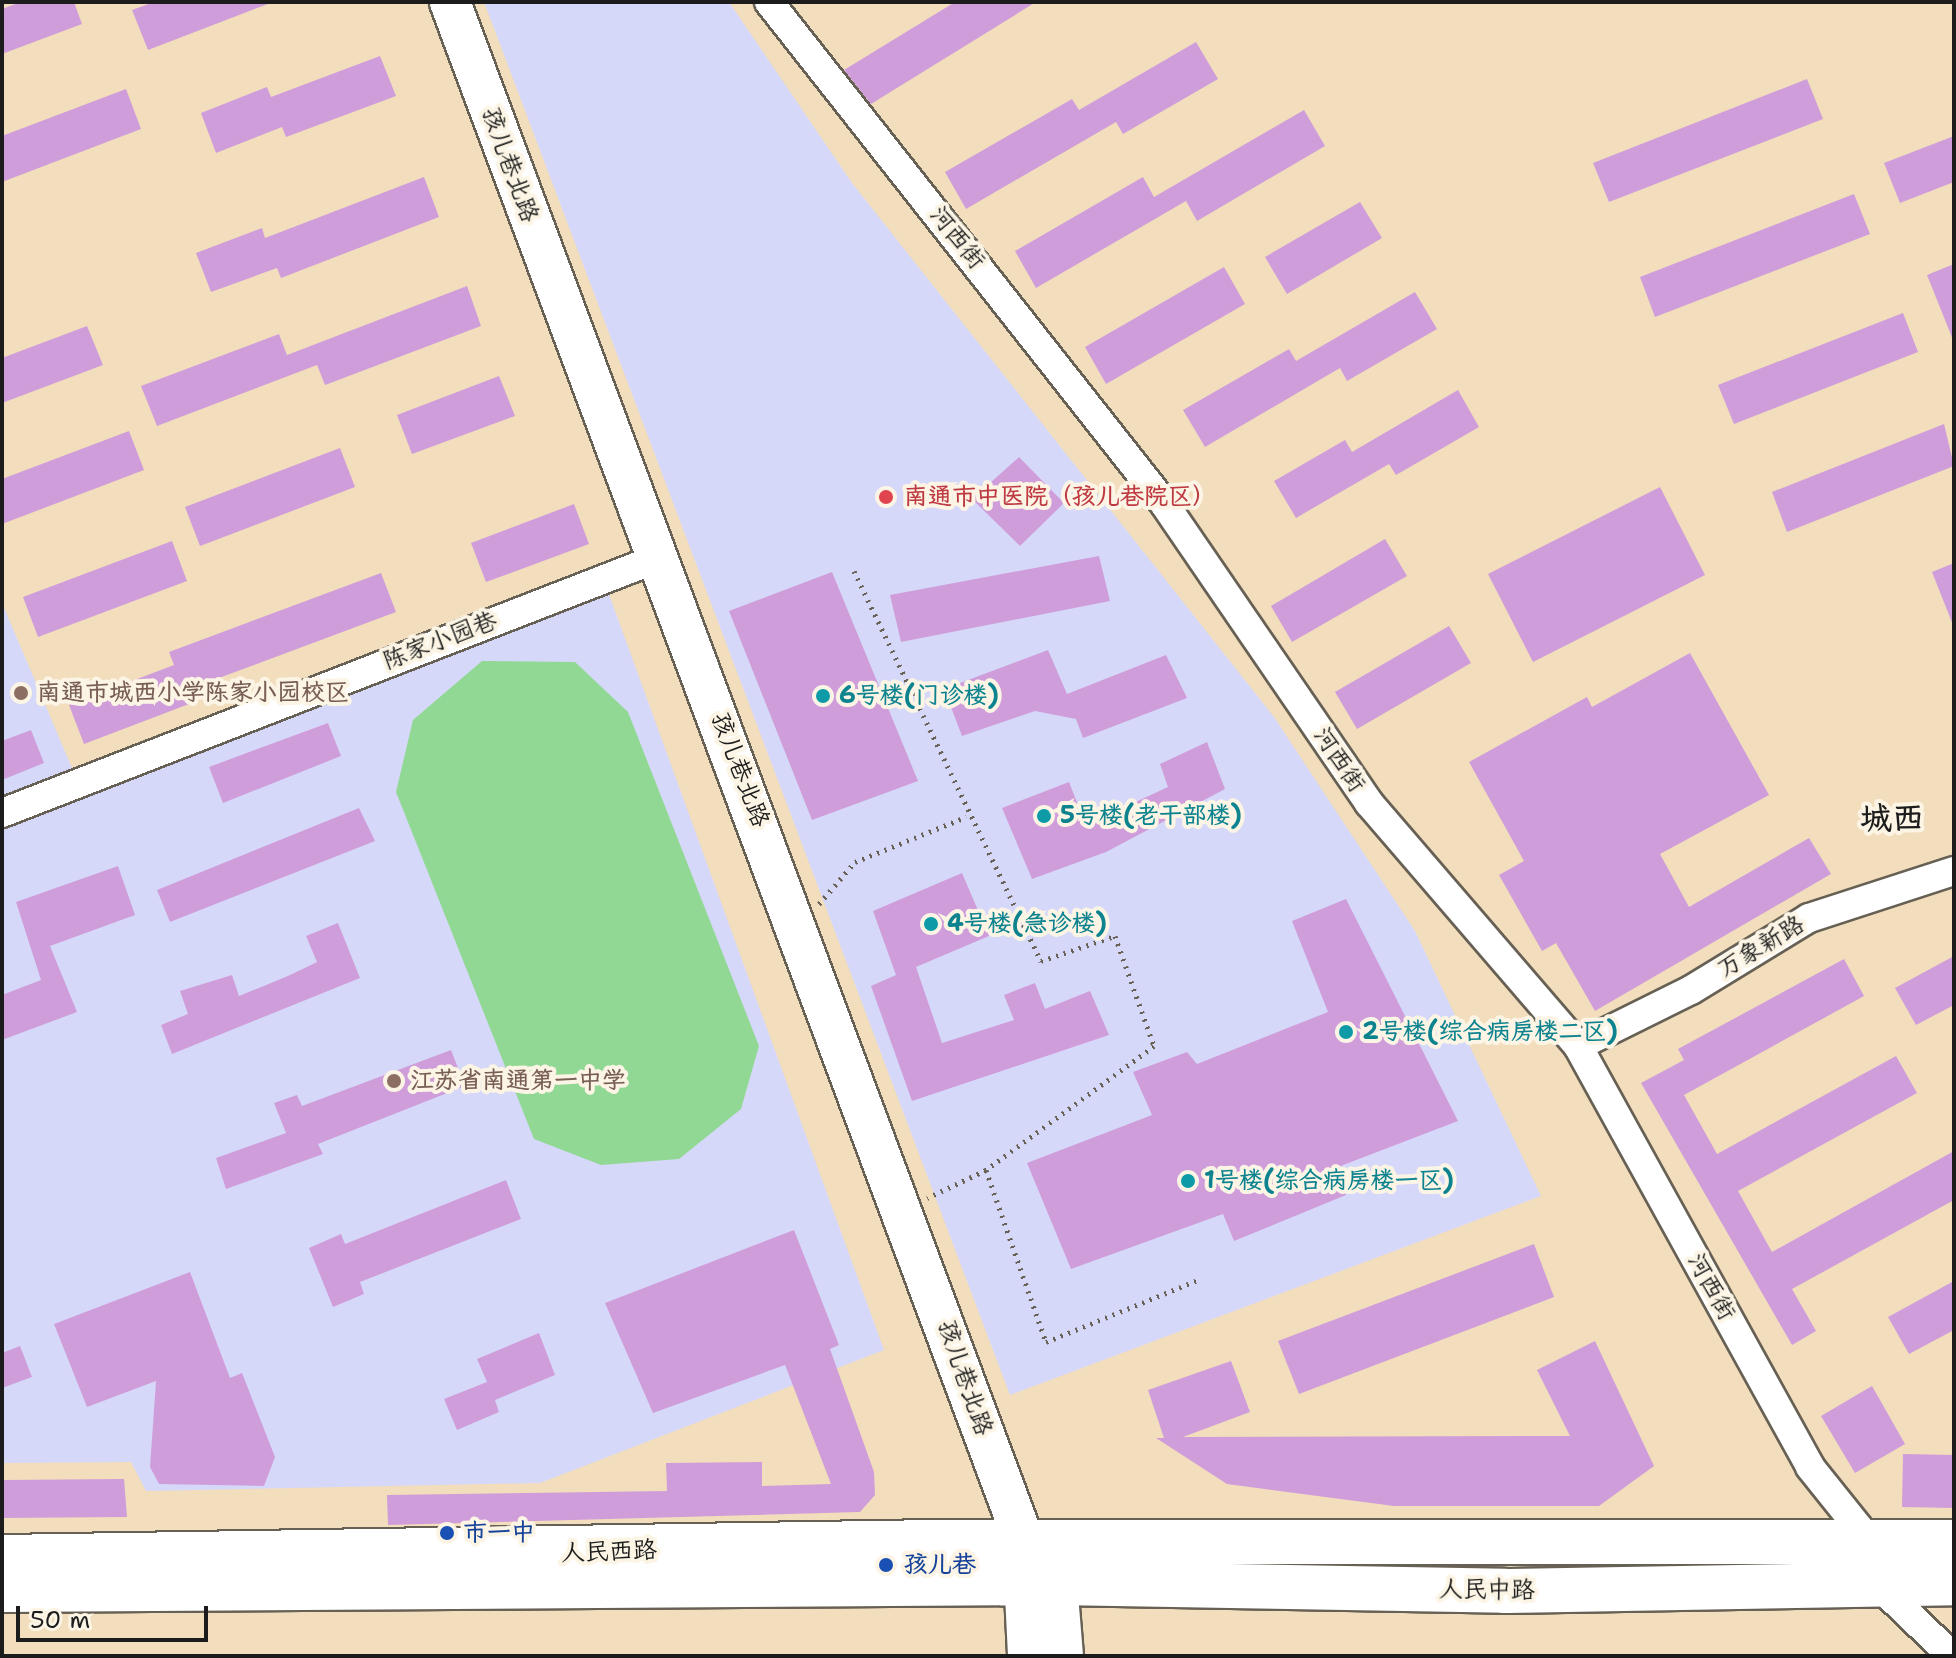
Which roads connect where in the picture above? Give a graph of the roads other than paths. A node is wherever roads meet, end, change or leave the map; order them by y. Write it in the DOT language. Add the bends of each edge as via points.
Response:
graph roads {
  1 [pos="450,2"];
  2 [pos="769,2"];
  3 [pos="656,559"];
  4 [pos="2,813"];
  5 [pos="1954,871"];
  6 [pos="1578,1046"];
  7 [pos="1024,1541"];
  8 [pos="1870,1542"];
  9 [pos="1954,1542"];
  10 [pos="2,1557"];
  11 [pos="1954,1583"];
  12 [pos="1039,1584"];
  13 [pos="1877,1584"];
  14 [pos="2,1590"];
  15 [pos="1028,1656"];
  16 [pos="1063,1656"];
  17 [pos="1952,1656"];
  1 -- 3 [label="main road, 孩儿巷北路"];
  2 -- 6 [label="street, 河西街" via="1163,502 1369,803"];
  3 -- 4 [label="street, 陈家小园巷"];
  3 -- 7 [label="main road, 孩儿巷北路" via="796,914"];
  5 -- 6 [label="street, 万象新路" via="1809,918 1691,990"];
  6 -- 8 [label="street, 河西街" via="1810,1467"];
  7 -- 8 [label="main road, 人民中路"];
  7 -- 10 [label="main road, 人民西路"];
  7 -- 12 [label="main road"];
  8 -- 9 [label="main road, 人民中路"];
  11 -- 13 [label="main road, 人民中路"];
  12 -- 13 [label="main road, 人民中路" via="1505,1591"];
  12 -- 14 [label="main road, 人民西路"];
  12 -- 15 [label="main road"];
  12 -- 16 [label="main road"];
  13 -- 17 [label="street"];
}
